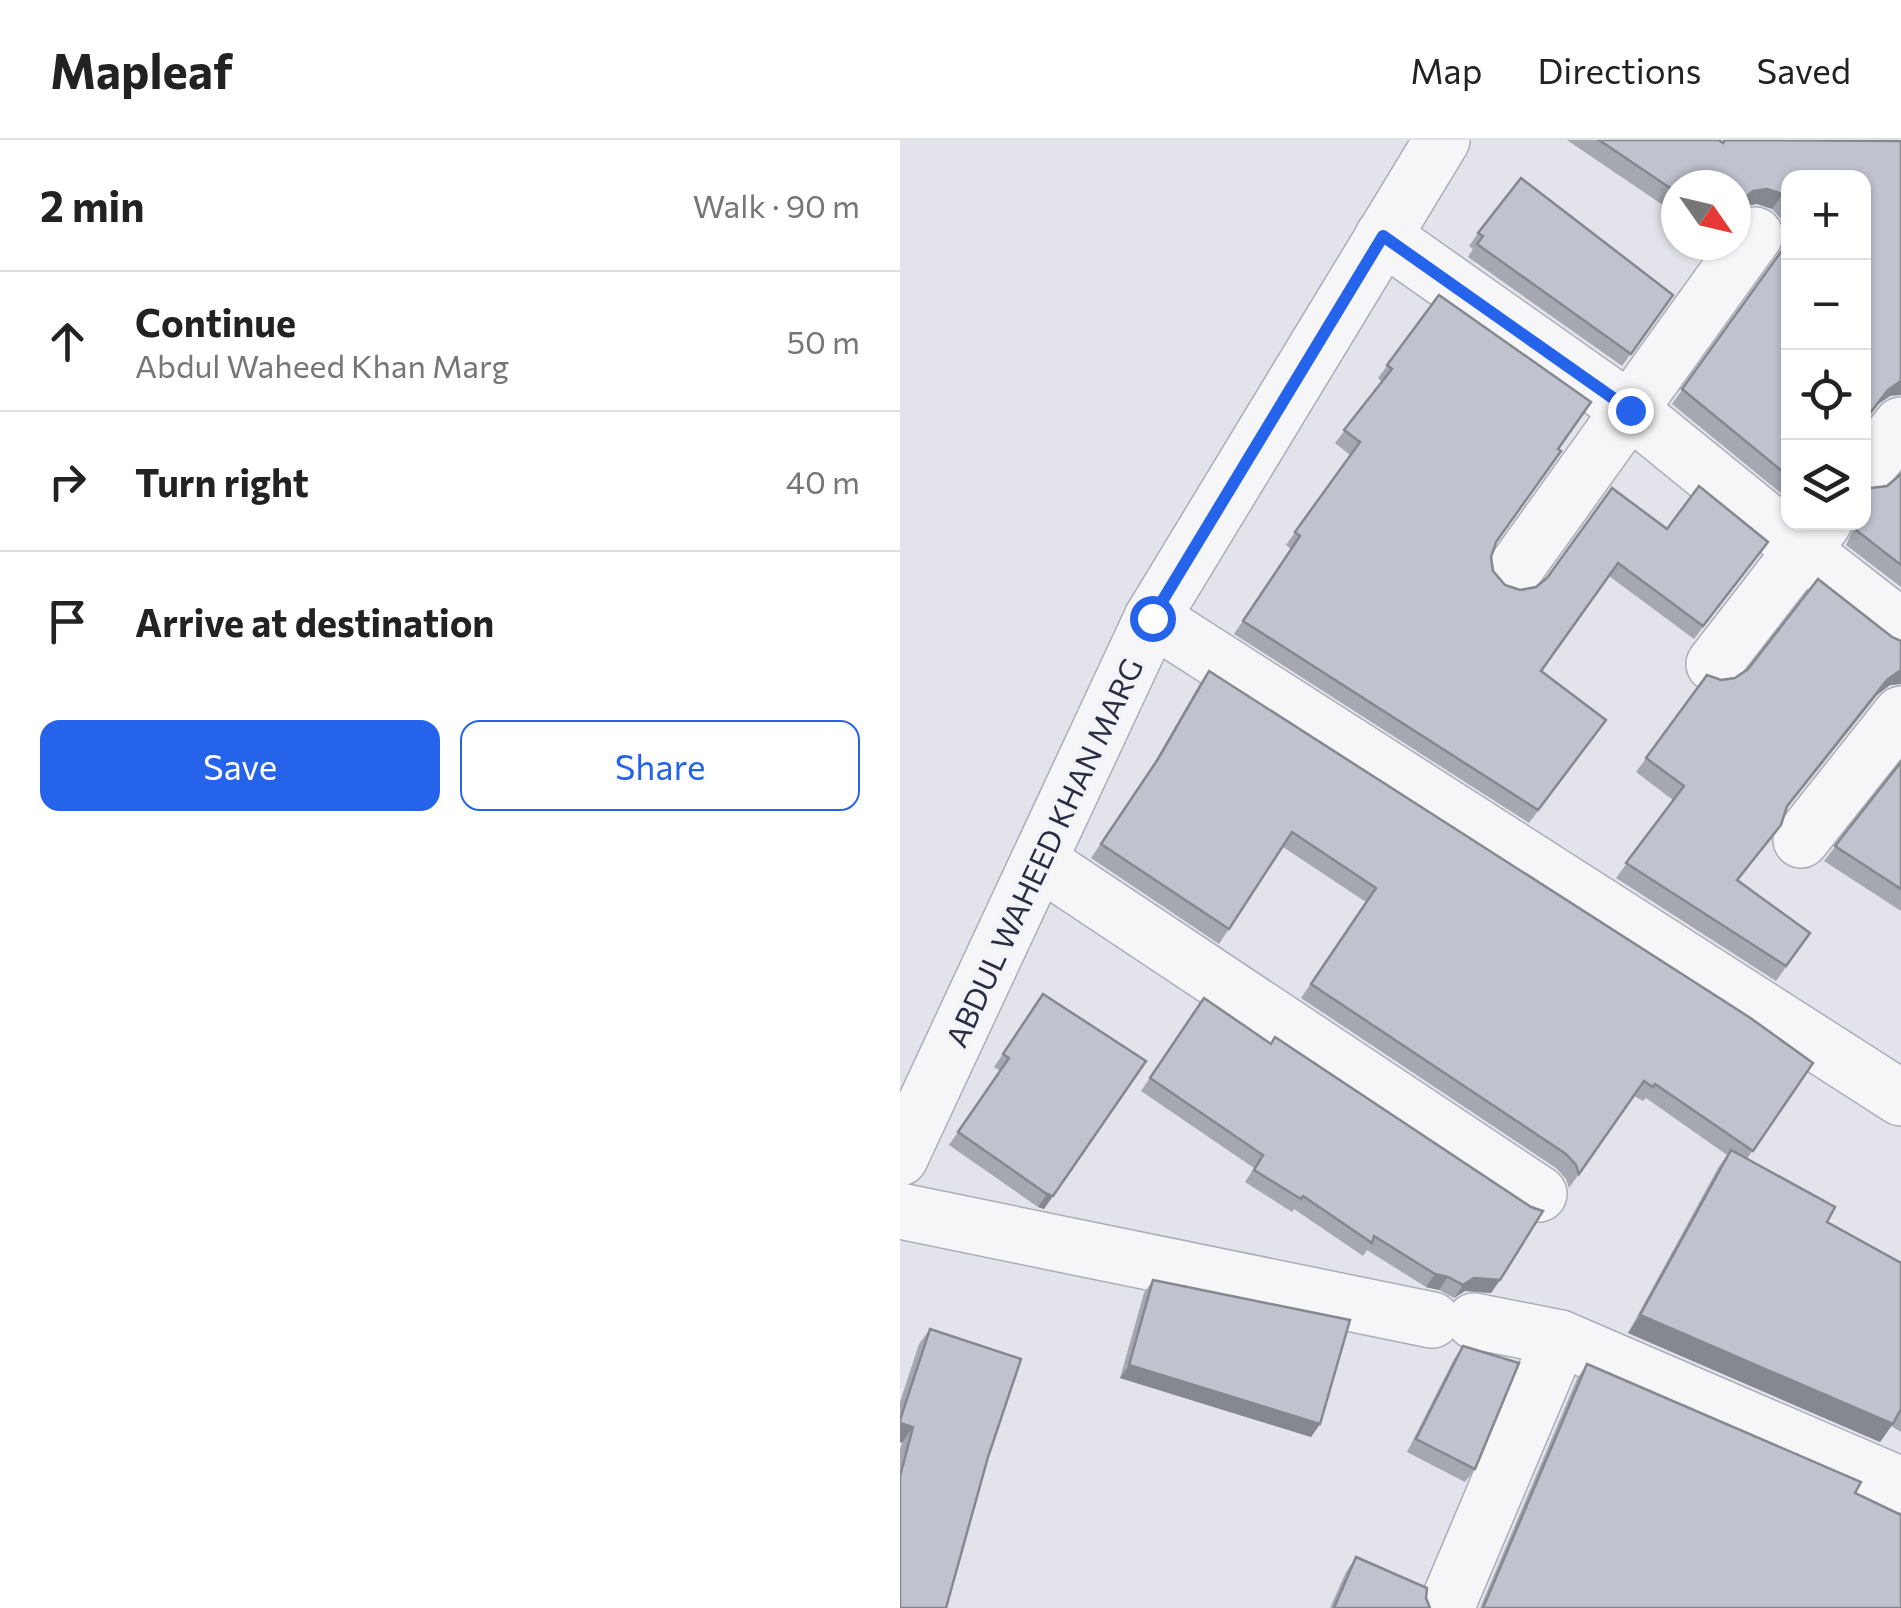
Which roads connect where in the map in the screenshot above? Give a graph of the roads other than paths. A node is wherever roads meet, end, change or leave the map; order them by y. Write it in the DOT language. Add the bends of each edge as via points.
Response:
graph roads {
  1 [pos="1442,140"];
  2 [pos="1755,235"];
  3 [pos="1383,236"];
  4 [pos="1630,410"];
  5 [pos="1901,424"];
  6 [pos="1871,463"];
  7 [pos="1813,536"];
  8 [pos="1513,572"];
  9 [pos="1152,618"];
  10 [pos="1901,627"];
  11 [pos="1714,664"];
  12 [pos="1901,714"];
  13 [pos="1801,840"];
  14 [pos="1039,861"];
  15 [pos="1901,1098"];
  16 [pos="900,1158"];
  17 [pos="1539,1194"];
  18 [pos="900,1211"];
  19 [pos="1560,1338"];
  20 [pos="1901,1485"];
  21 [pos="1446,1608"];
  1 -- 3 [label="street, ABDUL WAHEED KHAN MARG"];
  2 -- 4 [label="street"];
  3 -- 4 [label="street"];
  3 -- 9 [label="street, ABDUL WAHEED KHAN MARG"];
  4 -- 7 [label="street"];
  4 -- 8 [label="street"];
  5 -- 6 [label="street"];
  7 -- 10 [label="street"];
  7 -- 11 [label="street"];
  9 -- 14 [label="street, ABDUL WAHEED KHAN MARG"];
  9 -- 15 [label="street"];
  12 -- 13 [label="street"];
  14 -- 16 [label="street, ABDUL WAHEED KHAN MARG"];
  14 -- 17 [label="street"];
  18 -- 19 [label="street"];
  19 -- 20 [label="street"];
  19 -- 21 [label="street"];
}
